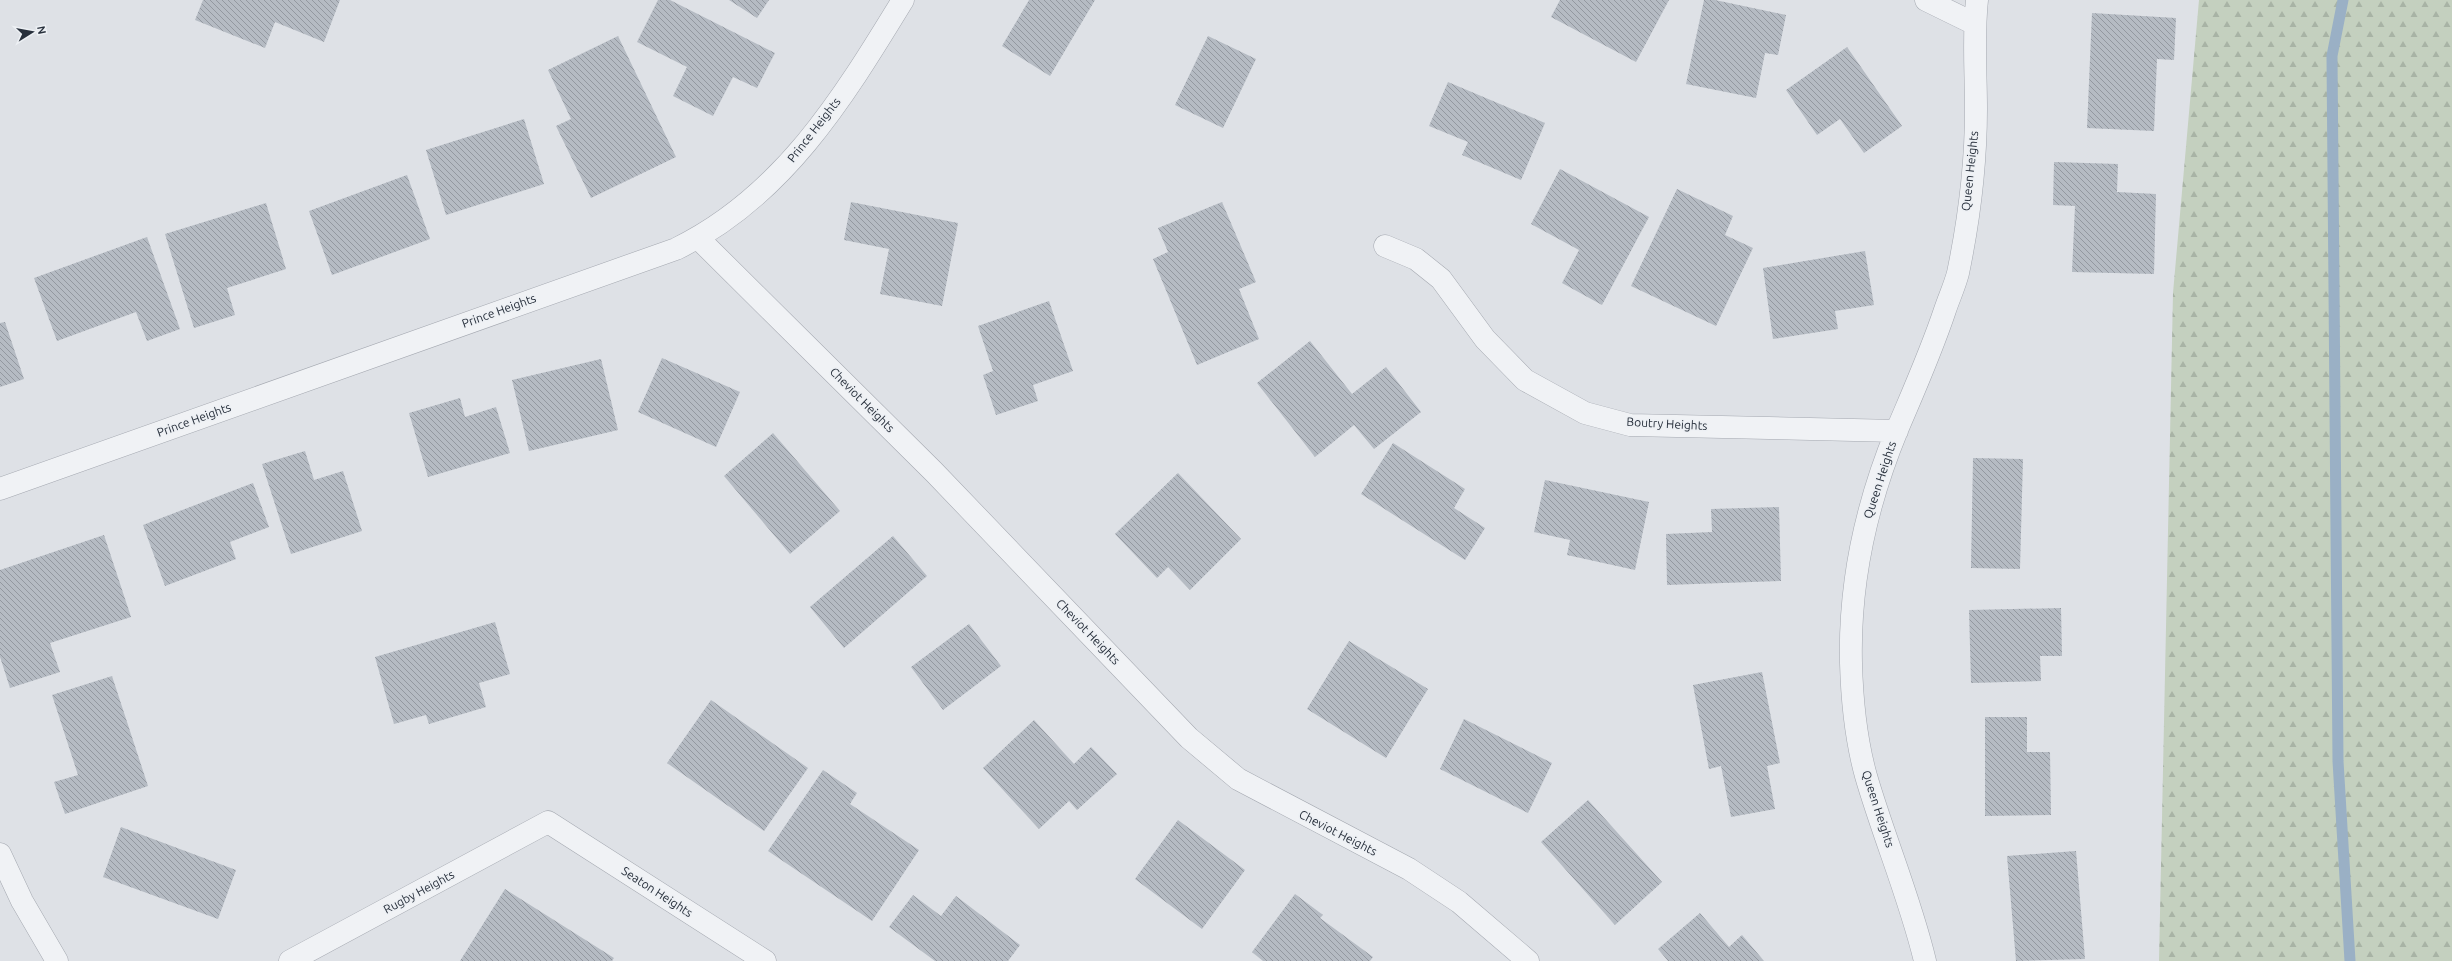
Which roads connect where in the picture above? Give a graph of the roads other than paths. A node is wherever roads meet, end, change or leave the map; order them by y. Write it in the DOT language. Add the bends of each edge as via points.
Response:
graph roads {
  1 [pos="903,0"];
  2 [pos="1926,0"];
  3 [pos="1976,0"];
  4 [pos="1974,24"];
  5 [pos="698,238"];
  6 [pos="1385,246"];
  7 [pos="1897,431"];
  8 [pos="0,489"];
  9 [pos="548,822"];
  10 [pos="0,854"];
  11 [pos="57,961"];
  12 [pos="290,961"];
  13 [pos="765,961"];
  14 [pos="1528,961"];
  15 [pos="1924,961"];
  1 -- 5 [label="street, Prince Heights" via="865,62 803,148 766,188 737,212"];
  2 -- 4 [label="street"];
  3 -- 4 [label="street, Queen Heights"];
  4 -- 7 [label="street, Queen Heights" via="1975,120 1971,185 1958,274 1929,357"];
  5 -- 8 [label="street, Prince Heights" via="676,249"];
  5 -- 14 [label="street, Cheviot Heights" via="934,472 1189,738 1238,779 1409,869 1459,902"];
  6 -- 7 [label="street, Boutry Heights" via="1416,259 1441,279 1485,339 1525,380 1585,413 1630,425"];
  7 -- 15 [label="street, Queen Heights" via="1872,495 1860,550 1852,606 1851,663 1855,719 1866,775 1916,923"];
  9 -- 12 [label="street, Rugby Heights"];
  9 -- 13 [label="street, Seaton Heights"];
  10 -- 11 [label="street" via="22,901"];
}
